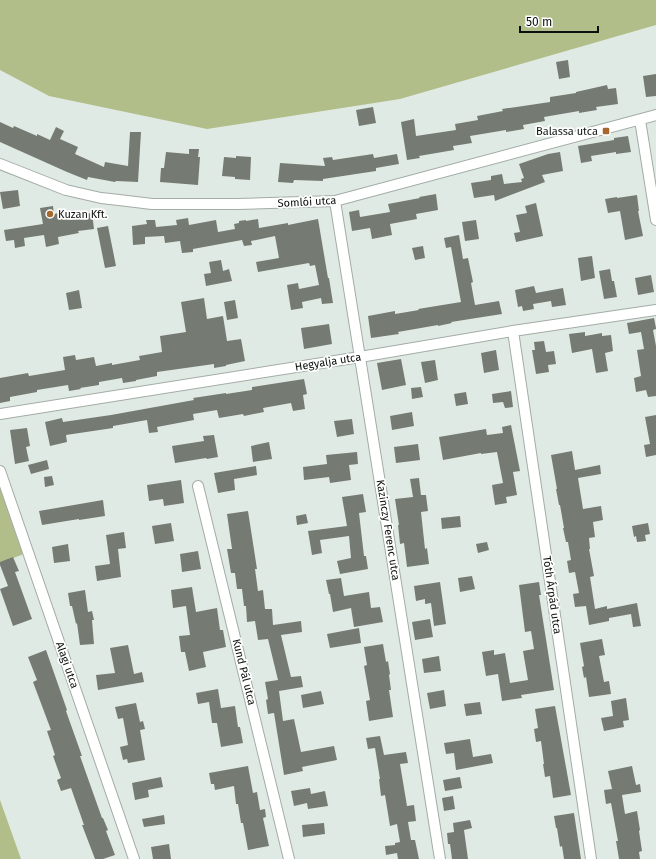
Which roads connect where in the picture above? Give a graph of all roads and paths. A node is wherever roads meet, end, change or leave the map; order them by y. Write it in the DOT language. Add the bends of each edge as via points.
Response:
graph roads {
  1 [pos="656,115"];
  2 [pos="640,120"];
  3 [pos="0,164"];
  4 [pos="335,201"];
  5 [pos="656,220"];
  6 [pos="656,310"];
  7 [pos="513,332"];
  8 [pos="360,357"];
  9 [pos="0,414"];
  10 [pos="0,471"];
  11 [pos="198,486"];
  12 [pos="134,859"];
  13 [pos="289,859"];
  14 [pos="440,859"];
  15 [pos="592,859"];
  1 -- 2 [label="street, Somlói utca"];
  2 -- 4 [label="street, Somlói utca"];
  2 -- 5 [label="street"];
  3 -- 4 [label="street, Somlói utca" via="66,190 101,198 152,204"];
  4 -- 8 [label="street, Kazinczy Ferenc utca"];
  6 -- 7 [label="street, Hegyalja utca"];
  7 -- 8 [label="street, Hegyalja utca"];
  7 -- 15 [label="street, Tóth Árpád utca"];
  8 -- 9 [label="street, Hegyalja utca"];
  8 -- 14 [label="street, Kazinczy Ferenc utca"];
  10 -- 12 [label="street, Alagi utca"];
  11 -- 13 [label="street, Kund Pál utca"];
}
